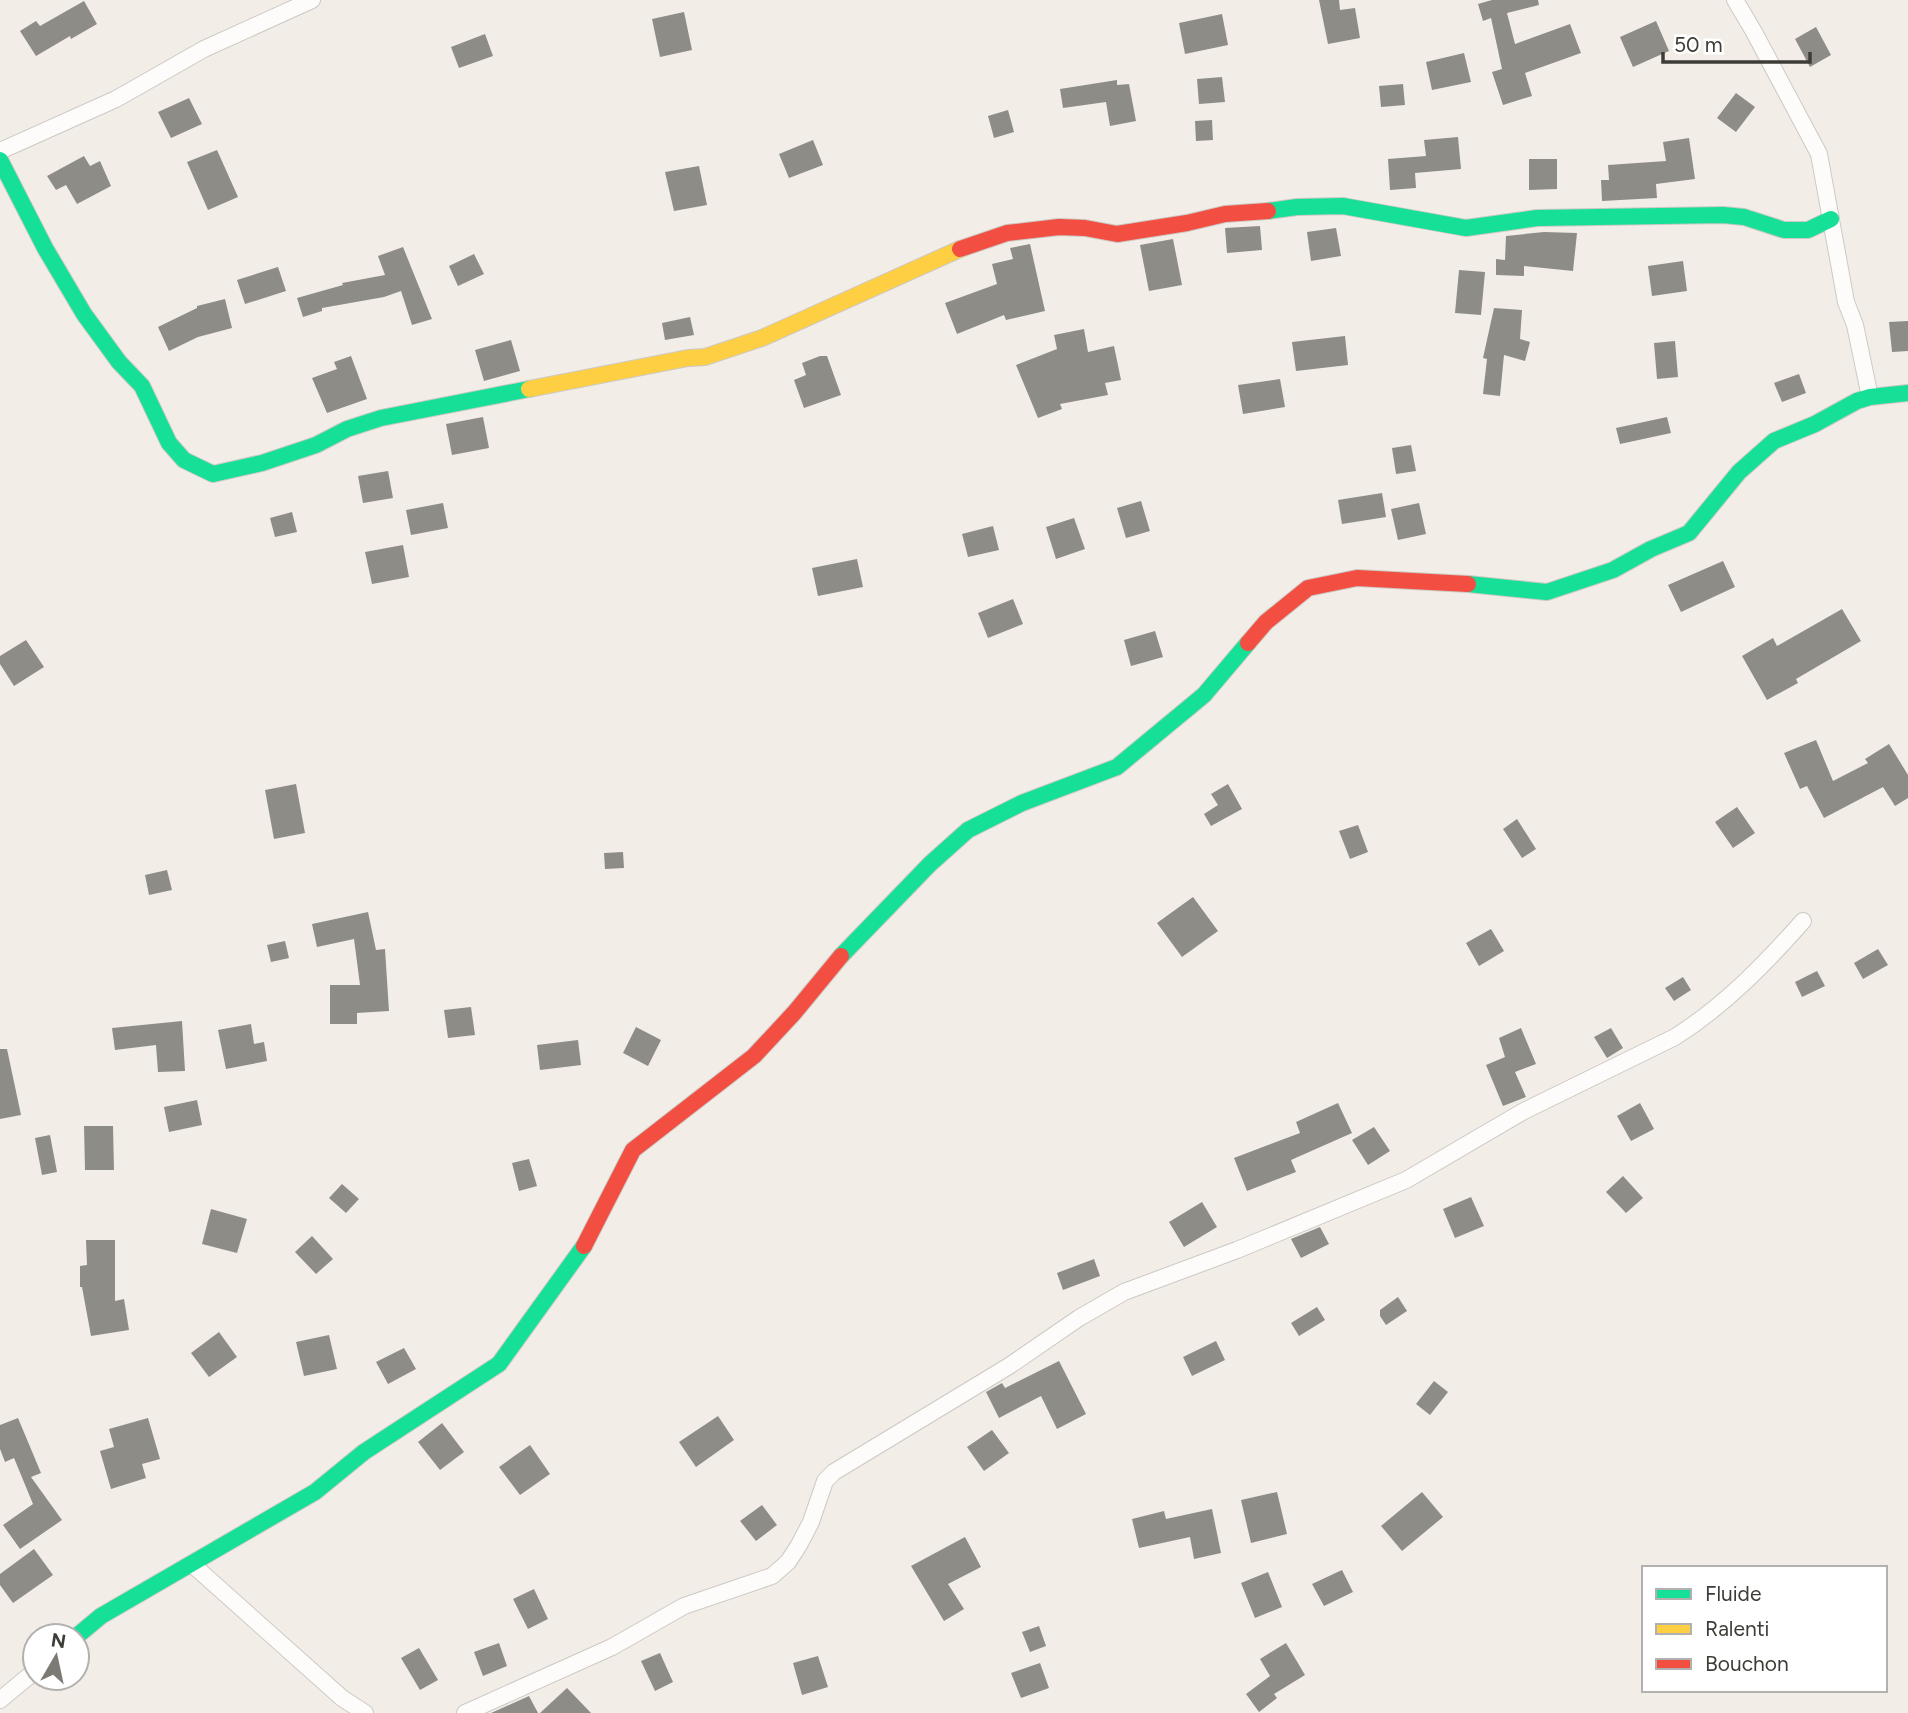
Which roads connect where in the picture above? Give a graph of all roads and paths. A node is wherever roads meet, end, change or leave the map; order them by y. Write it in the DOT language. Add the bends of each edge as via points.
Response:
graph roads {
  1 [pos="312,0"];
  2 [pos="1735,0"];
  3 [pos="0,151"];
  4 [pos="0,160"];
  5 [pos="1831,219"];
  6 [pos="1908,393"];
  7 [pos="1870,397"];
  8 [pos="1803,921"];
  9 [pos="193,1565"];
  10 [pos="91,1624"];
  11 [pos="21,1683"];
  12 [pos="0,1700"];
  13 [pos="365,1713"];
  14 [pos="465,1713"];
  1 -- 3 [label="street" via="204,49 116,99"];
  2 -- 5 [label="street" via="1819,154"];
  4 -- 5 [label="street" via="84,314 142,386 169,443 184,460 213,474 262,463 381,418 705,357 788,326 965,246 1007,233 1059,227 1117,234 1225,214 1343,206 1466,228 1537,218 1723,215 1784,230 1808,230"];
  5 -- 7 [label="street"];
  6 -- 7 [label="street"];
  7 -- 9 [label="street" via="1774,441 1739,472 1689,533 1587,579 1547,592 1357,578 1308,588 1266,622 1204,695 1117,767 1022,803 968,830 930,864 754,1056 633,1150 583,1247 499,1364 364,1452 315,1492"];
  8 -- 14 [label="street" via="1759,971 1675,1037 1524,1111 1406,1180 1124,1292 834,1472 825,1481 799,1545 772,1577 684,1606 612,1647"];
  9 -- 10 [label="street"];
  9 -- 13 [label="street" via="342,1699"];
  11 -- 12 [label="street"];
}
